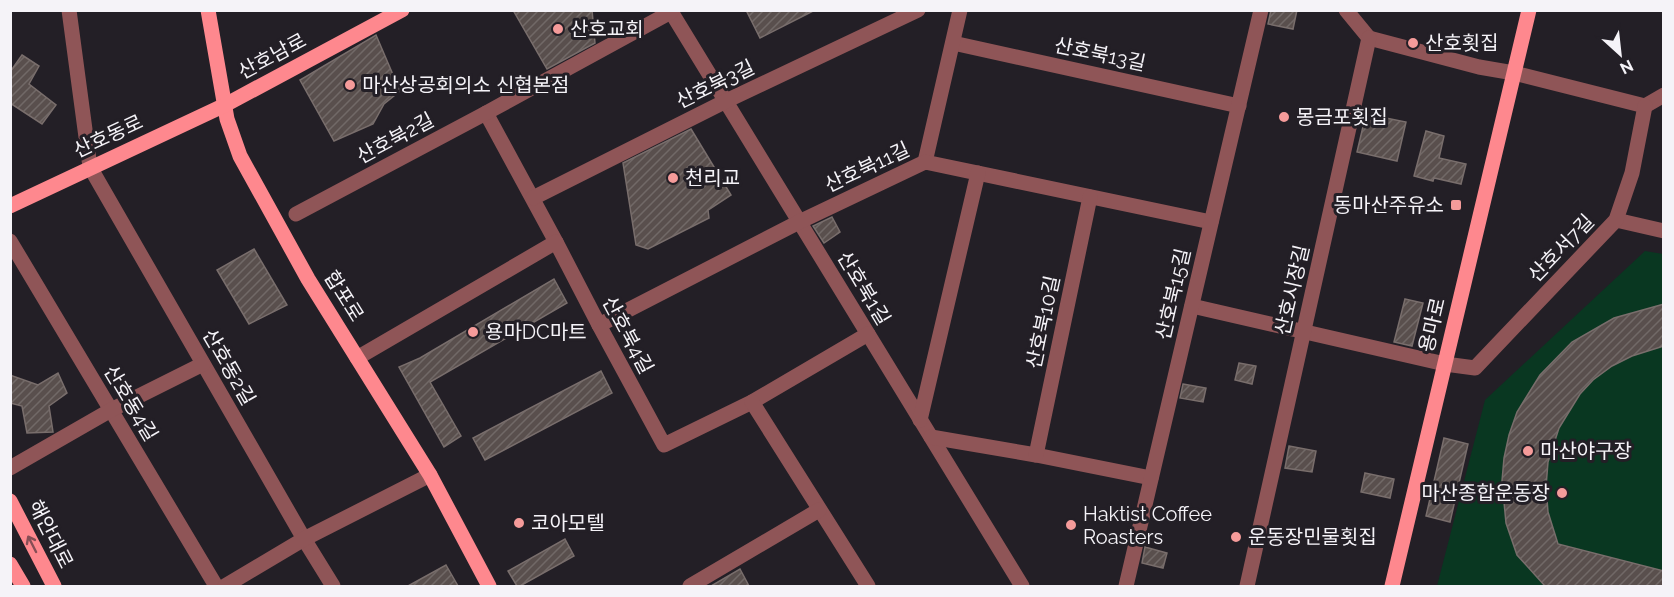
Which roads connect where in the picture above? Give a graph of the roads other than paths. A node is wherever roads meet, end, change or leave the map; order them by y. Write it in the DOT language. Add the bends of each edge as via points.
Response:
graph roads {
  1 [pos="69,10"];
  2 [pos="208,10"];
  3 [pos="402,10"];
  4 [pos="918,10"];
  5 [pos="960,10"];
  6 [pos="1261,10"];
  7 [pos="1346,10"];
  8 [pos="1529,10"];
  9 [pos="670,11"];
  10 [pos="1370,38"];
  11 [pos="953,43"];
  12 [pos="1514,73"];
  13 [pos="1664,94"];
  14 [pos="726,102"];
  15 [pos="225,105"];
  16 [pos="1239,106"];
  17 [pos="1646,106"];
  18 [pos="486,113"];
  19 [pos="925,162"];
  20 [pos="90,167"];
  21 [pos="978,173"];
  22 [pos="1090,197"];
  23 [pos="533,198"];
  24 [pos="10,206"];
  25 [pos="296,214"];
  26 [pos="1616,220"];
  27 [pos="799,222"];
  28 [pos="1211,222"];
  29 [pos="1664,231"];
  30 [pos="10,241"];
  31 [pos="556,242"];
  32 [pos="1192,306"];
  33 [pos="599,326"];
  34 [pos="1304,330"];
  35 [pos="868,334"];
  36 [pos="357,358"];
  37 [pos="203,364"];
  38 [pos="1444,364"];
  39 [pos="752,402"];
  40 [pos="111,410"];
  41 [pos="920,420"];
  42 [pos="931,437"];
  43 [pos="1036,455"];
  44 [pos="10,468"];
  45 [pos="430,475"];
  46 [pos="1152,478"];
  47 [pos="10,501"];
  48 [pos="819,510"];
  49 [pos="304,539"];
  50 [pos="10,564"];
  51 [pos="484,585"];
  52 [pos="23,586"];
  53 [pos="54,586"];
  54 [pos="216,586"];
  55 [pos="225,586"];
  56 [pos="333,586"];
  57 [pos="690,586"];
  58 [pos="868,586"];
  59 [pos="1022,586"];
  60 [pos="1126,586"];
  61 [pos="1247,586"];
  62 [pos="1392,586"];
  1 -- 20 [label="street"];
  2 -- 15 [label="main road, 합포로"];
  3 -- 15 [label="main road, 산호남로"];
  4 -- 14 [label="street, 산호북3길"];
  5 -- 11 [label="street"];
  6 -- 16 [label="street, 산호북15길"];
  7 -- 10 [label="street"];
  8 -- 12 [label="main road, 용마로"];
  9 -- 14 [label="street, 산호북1길"];
  9 -- 18 [label="street, 산호북2길"];
  10 -- 12 [label="street"];
  10 -- 34 [label="street, 산호시장길"];
  11 -- 16 [label="street, 산호북13길"];
  11 -- 19 [label="street"];
  12 -- 17 [label="street"];
  12 -- 38 [label="main road, 용마로"];
  13 -- 17 [label="street"];
  14 -- 23 [label="street, 산호북3길"];
  14 -- 27 [label="street, 산호북1길"];
  15 -- 20 [label="main road, 산호동로"];
  15 -- 36 [label="main road, 합포로" via="240,156"];
  16 -- 28 [label="street, 산호북15길"];
  17 -- 26 [label="street, 산호서7길" via="1632,173"];
  18 -- 23 [label="street, 산호북4길"];
  18 -- 25 [label="street, 산호북2길"];
  19 -- 21 [label="street, 산호북11길"];
  19 -- 27 [label="street, 산호북11길"];
  20 -- 24 [label="main road, 산호동로"];
  20 -- 37 [label="street, 산호동2길"];
  21 -- 22 [label="street, 산호북11길"];
  21 -- 41 [label="street"];
  22 -- 28 [label="street, 산호북11길"];
  22 -- 43 [label="street, 산호북10길"];
  23 -- 31 [label="street, 산호북4길"];
  26 -- 29 [label="street"];
  26 -- 38 [label="street, 산호서7길" via="1475,368"];
  27 -- 33 [label="street, 산호북11길"];
  27 -- 35 [label="street, 산호북1길"];
  28 -- 32 [label="street, 산호북15길"];
  30 -- 40 [label="street, 산호동4길"];
  31 -- 33 [label="street, 산호북4길"];
  31 -- 36 [label="street"];
  32 -- 34 [label="street"];
  32 -- 46 [label="street, 산호북15길"];
  33 -- 39 [label="street, 산호북4길" via="664,445"];
  34 -- 38 [label="street"];
  34 -- 61 [label="street, 산호시장길"];
  35 -- 39 [label="street, 산호북4길"];
  35 -- 41 [label="street, 산호북1길"];
  36 -- 45 [label="main road, 합포로"];
  37 -- 40 [label="street"];
  37 -- 49 [label="street, 산호동2길"];
  38 -- 62 [label="main road, 용마로"];
  39 -- 48 [label="street"];
  40 -- 44 [label="street"];
  40 -- 54 [label="street, 산호동4길"];
  41 -- 42 [label="street, 산호북1길"];
  42 -- 43 [label="street"];
  42 -- 59 [label="street, 산호북1길"];
  43 -- 46 [label="street"];
  45 -- 49 [label="street"];
  45 -- 51 [label="main road, 합포로"];
  46 -- 60 [label="street, 산호북15길"];
  53 -- 47 [label="main road, 해안대로, one-way"];
  48 -- 57 [label="street"];
  48 -- 58 [label="street"];
  49 -- 55 [label="street"];
  49 -- 56 [label="street, 산호동2길"];
  50 -- 52 [label="main road"];
}
